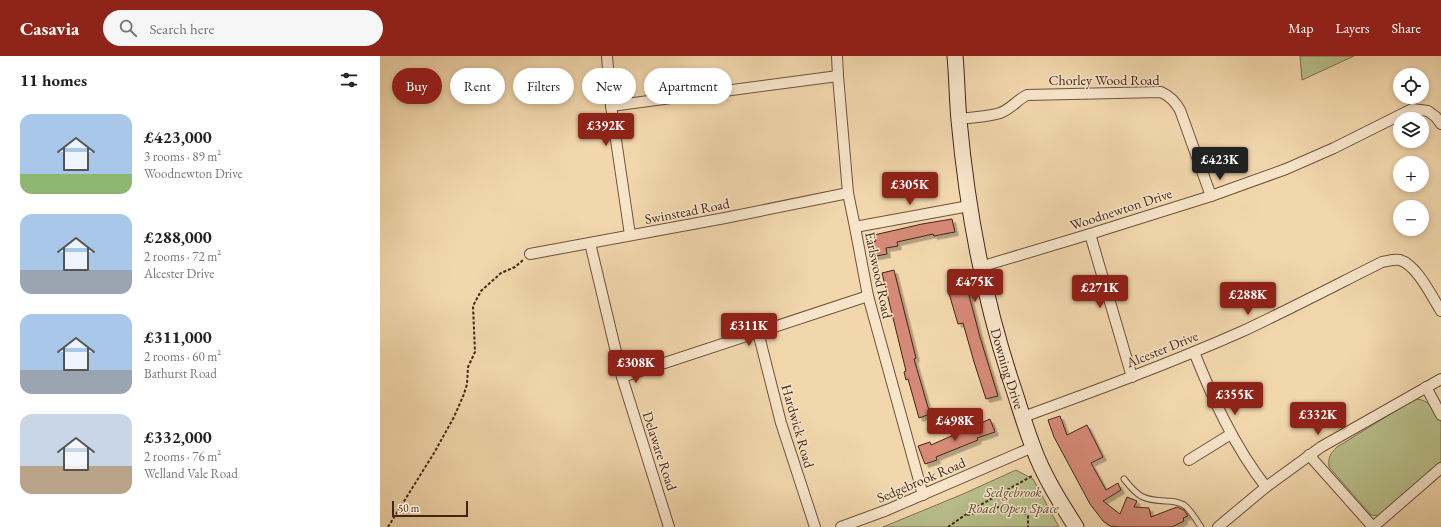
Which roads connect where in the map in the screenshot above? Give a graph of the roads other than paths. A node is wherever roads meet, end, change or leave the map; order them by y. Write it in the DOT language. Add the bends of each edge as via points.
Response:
graph roads {
  1 [pos="607,56"];
  2 [pos="837,56"];
  3 [pos="955,56"];
  4 [pos="838,76"];
  5 [pos="611,106"];
  6 [pos="958,119"];
  7 [pos="1441,124"];
  8 [pos="848,193"];
  9 [pos="1210,196"];
  10 [pos="969,206"];
  11 [pos="854,227"];
  12 [pos="1090,234"];
  13 [pos="630,235"];
  14 [pos="590,243"];
  15 [pos="530,254"];
  16 [pos="980,267"];
  17 [pos="868,296"];
  18 [pos="1441,311"];
  19 [pos="758,332"];
  20 [pos="1194,352"];
  21 [pos="622,377"];
  22 [pos="1132,377"];
  23 [pos="1441,379"];
  24 [pos="1426,387"];
  25 [pos="1441,415"];
  26 [pos="1023,417"];
  27 [pos="1231,434"];
  28 [pos="1033,448"];
  29 [pos="1309,455"];
  30 [pos="1189,460"];
  31 [pos="1441,468"];
  32 [pos="1124,480"];
  33 [pos="1266,487"];
  34 [pos="923,495"];
  35 [pos="861,524"];
  36 [pos="669,527"];
  37 [pos="815,527"];
  38 [pos="841,527"];
  39 [pos="1076,527"];
  40 [pos="1201,527"];
  41 [pos="1219,527"];
  42 [pos="1373,527"];
  1 -- 5 [label="street"];
  2 -- 4 [label="street, Earlswood Road"];
  3 -- 6 [label="street, Downing Drive"];
  4 -- 5 [label="street"];
  4 -- 8 [label="street, Earlswood Road"];
  5 -- 13 [label="street"];
  6 -- 9 [label="street, Chorley Wood Road" via="1001,112 1027,95 1161,92 1175,101 1180,110"];
  6 -- 10 [label="street, Downing Drive"];
  7 -- 9 [label="street, Woodnewton Drive" via="1428,111 1412,109 1286,169"];
  8 -- 11 [label="street, Earlswood Road"];
  8 -- 13 [label="street, Swinstead Road"];
  9 -- 12 [label="street, Woodnewton Drive"];
  10 -- 11 [label="street"];
  10 -- 16 [label="street, Downing Drive"];
  11 -- 17 [label="street, Earlswood Road"];
  12 -- 16 [label="street, Woodnewton Drive"];
  12 -- 22 [label="street"];
  13 -- 14 [label="street, Swinstead Road"];
  14 -- 15 [label="street, Swinstead Road"];
  14 -- 21 [label="street, Delaware Road"];
  16 -- 26 [label="street, Downing Drive"];
  17 -- 19 [label="street"];
  17 -- 34 [label="street, Earlswood Road"];
  18 -- 20 [label="street, Alcester Drive" via="1412,267 1401,260 1392,260 1382,262 1258,324"];
  19 -- 21 [label="street"];
  19 -- 37 [label="street, Hardwick Road" via="781,423"];
  20 -- 22 [label="street, Alcester Drive"];
  20 -- 27 [label="street"];
  21 -- 36 [label="street, Delaware Road"];
  22 -- 26 [label="street, Alcester Drive"];
  23 -- 24 [label="street"];
  24 -- 25 [label="street"];
  24 -- 29 [label="street"];
  26 -- 28 [label="street, Downing Drive"];
  27 -- 30 [label="street"];
  27 -- 33 [label="street" via="1255,474"];
  28 -- 34 [label="street, Sedgebrook Road"];
  28 -- 39 [label="street, Downing Drive"];
  29 -- 33 [label="street"];
  29 -- 42 [label="street"];
  31 -- 42 [label="street"];
  32 -- 40 [label="lane" via="1145,499 1183,504"];
  33 -- 41 [label="street"];
  34 -- 35 [label="street, Sedgebrook Road"];
  35 -- 38 [label="street, Sedgebrook Road"];
}
